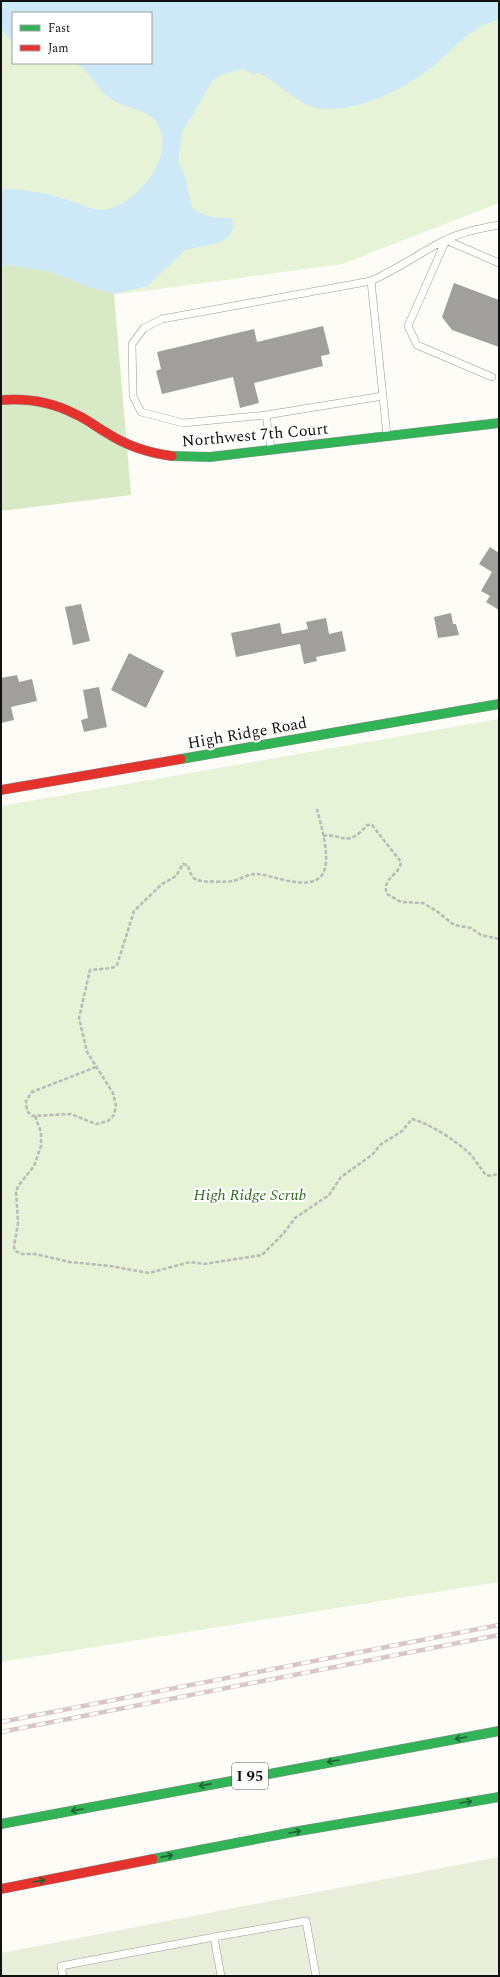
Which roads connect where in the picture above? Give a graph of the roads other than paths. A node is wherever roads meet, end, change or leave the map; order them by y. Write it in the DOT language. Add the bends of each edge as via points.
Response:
graph roads {
  1 [pos="499,225"];
  2 [pos="446,240"];
  3 [pos="499,263"];
  4 [pos="371,281"];
  5 [pos="492,377"];
  6 [pos="383,396"];
  7 [pos="1,400"];
  8 [pos="266,415"];
  9 [pos="499,423"];
  10 [pos="387,436"];
  11 [pos="271,450"];
  12 [pos="499,704"];
  13 [pos="1,790"];
  14 [pos="499,1731"];
  15 [pos="499,1797"];
  16 [pos="1,1824"];
  17 [pos="1,1889"];
  18 [pos="214,1937"];
  19 [pos="63,1976"];
  20 [pos="221,1976"];
  21 [pos="316,1976"];
  1 -- 2 [label="lane" via="481,228"];
  2 -- 3 [label="lane"];
  2 -- 4 [label="lane"];
  2 -- 5 [label="lane" via="408,326 417,345"];
  4 -- 6 [label="lane"];
  4 -- 8 [label="lane" via="162,319 144,328 132,344 134,396 141,412 183,424"];
  6 -- 8 [label="lane"];
  6 -- 10 [label="lane"];
  7 -- 11 [label="main road, Northwest 7th Court" via="14,399 51,404 82,417 131,446 164,455 186,458 210,457"];
  8 -- 11 [label="lane"];
  9 -- 10 [label="main road, Northwest 7th Court"];
  10 -- 11 [label="main road, Northwest 7th Court"];
  12 -- 13 [label="main road, High Ridge Road"];
  14 -- 16 [label="main road, I 95, one-way"];
  17 -- 15 [label="main road, one-way" via="293,1832"];
  18 -- 19 [label="lane" via="61,1966"];
  18 -- 20 [label="lane"];
  18 -- 21 [label="lane" via="306,1922"];
}
